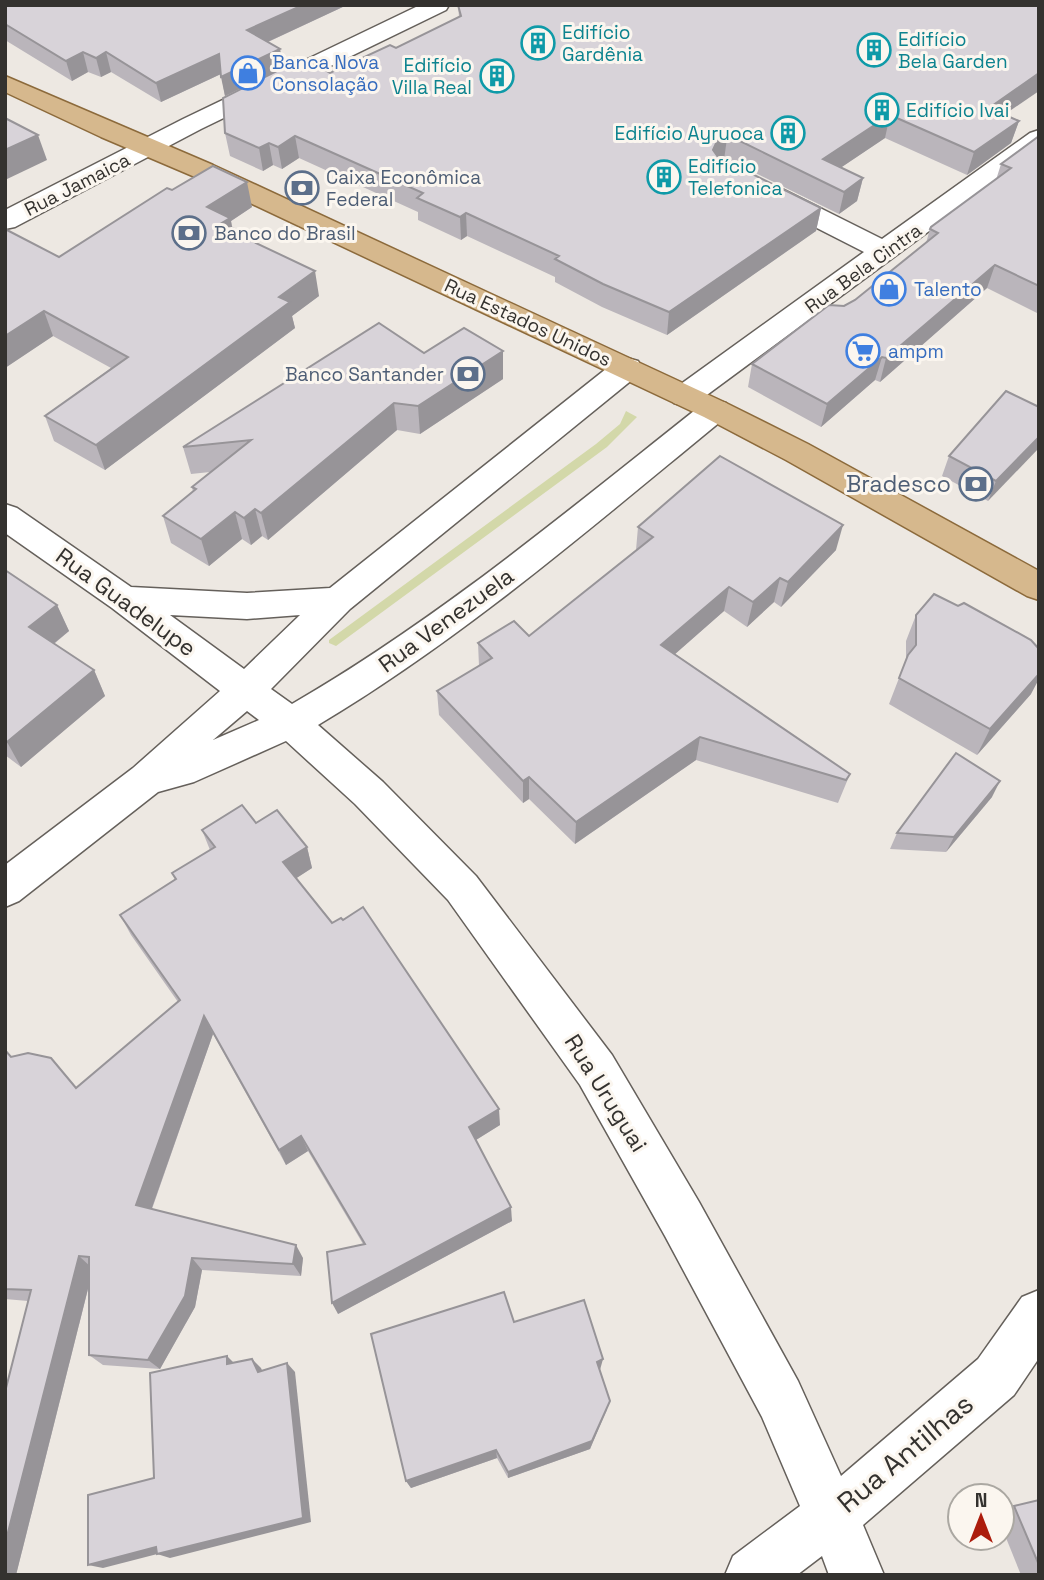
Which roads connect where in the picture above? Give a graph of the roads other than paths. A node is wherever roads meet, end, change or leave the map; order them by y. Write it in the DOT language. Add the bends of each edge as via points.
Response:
graph roads {
  1 [pos="438,5"];
  2 [pos="5,83"];
  3 [pos="1039,138"];
  4 [pos="148,147"];
  5 [pos="750,184"];
  6 [pos="5,221"];
  7 [pos="884,251"];
  8 [pos="627,368"];
  9 [pos="700,403"];
  10 [pos="5,516"];
  11 [pos="1037,584"];
  12 [pos="124,599"];
  13 [pos="338,600"];
  14 [pos="247,689"];
  15 [pos="290,723"];
  16 [pos="147,779"];
  17 [pos="5,889"];
  18 [pos="1039,1314"];
  19 [pos="832,1514"];
  20 [pos="752,1575"];
  21 [pos="857,1575"];
  1 -- 4 [label="street, Rua Jamaica"];
  2 -- 4 [label="main road, Rua Estados Unidos"];
  3 -- 7 [label="street, Rua Bela Cintra"];
  4 -- 6 [label="street, Rua Jamaica"];
  4 -- 8 [label="main road, Rua Estados Unidos"];
  5 -- 7 [label="street"];
  7 -- 9 [label="street, Rua Bela Cintra"];
  8 -- 9 [label="main road, Rua Estados Unidos"];
  8 -- 13 [label="street, Rua Venezuela"];
  9 -- 11 [label="main road, Rua Estados Unidos"];
  9 -- 15 [label="street, Rua Venezuela" via="516,570 357,684"];
  10 -- 12 [label="street, Rua Guadelupe"];
  12 -- 13 [label="street" via="247,606"];
  12 -- 14 [label="street, Rua Guadelupe"];
  13 -- 14 [label="street, Rua Venezuela"];
  14 -- 15 [label="street, Rua Uruguai"];
  14 -- 16 [label="street, Rua Venezuela"];
  15 -- 16 [label="street, Rua Venezuela" via="181,771"];
  15 -- 19 [label="street, Rua Uruguai" via="369,793 462,888 596,1070 780,1399"];
  16 -- 17 [label="street, Rua Venezuela"];
  18 -- 19 [label="street, Rua Antilhas" via="996,1377 869,1488"];
  19 -- 20 [label="street, Rua Antilhas"];
  19 -- 21 [label="street, Rua Uruguai"];
}
